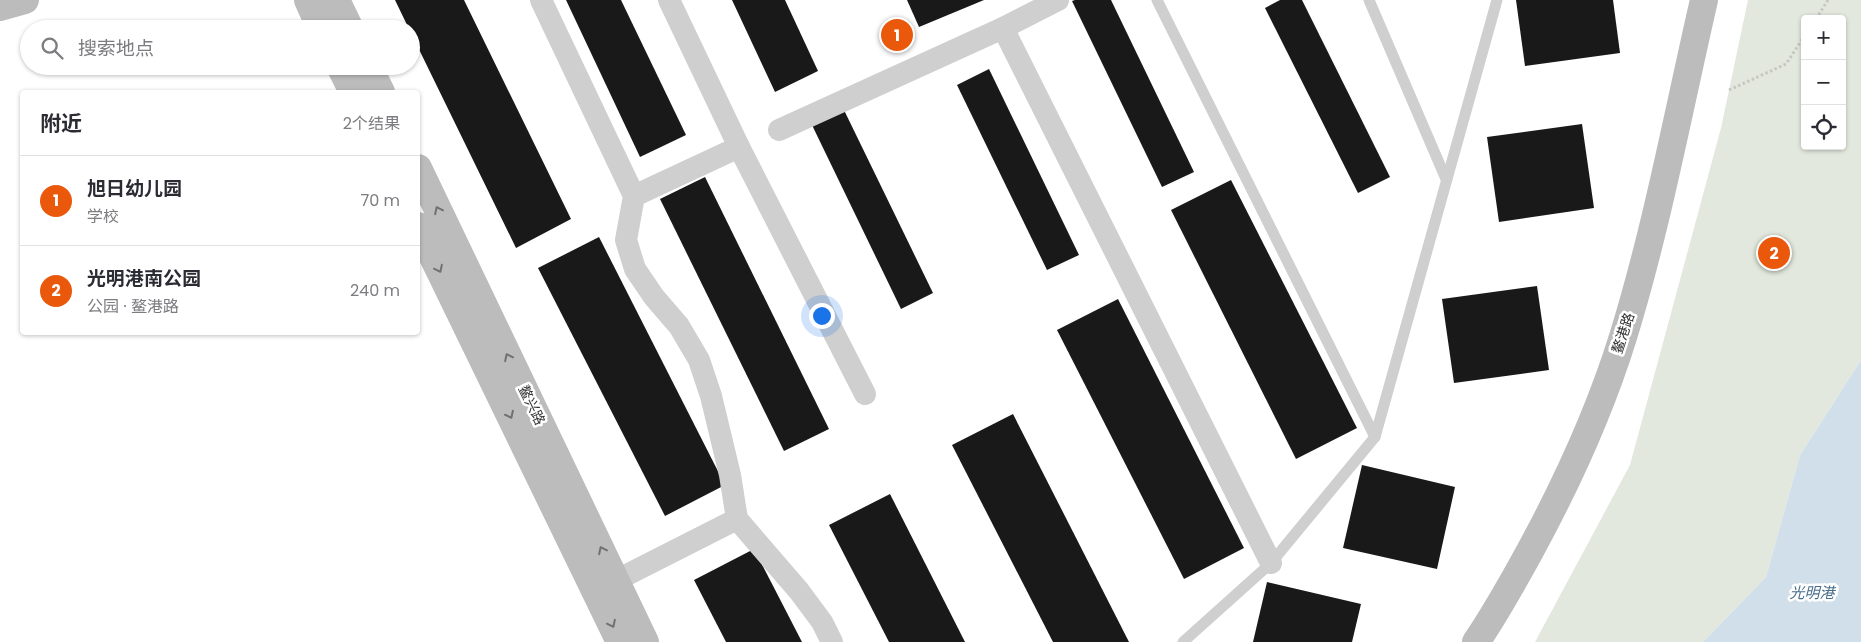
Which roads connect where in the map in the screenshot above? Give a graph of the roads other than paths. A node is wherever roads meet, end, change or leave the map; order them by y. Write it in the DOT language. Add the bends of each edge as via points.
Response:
graph roads {
  1 [pos="25,0"];
  2 [pos="308,0"];
  3 [pos="336,0"];
  4 [pos="541,0"];
  5 [pos="668,0"];
  6 [pos="1058,0"];
  7 [pos="1157,0"];
  8 [pos="1369,0"];
  9 [pos="1497,0"];
  10 [pos="1704,0"];
  11 [pos="0,8"];
  12 [pos="317,20"];
  13 [pos="346,20"];
  14 [pos="1003,28"];
  15 [pos="344,75"];
  16 [pos="372,75"];
  17 [pos="351,90"];
  18 [pos="380,90"];
  19 [pos="779,130"];
  20 [pos="739,147"];
  21 [pos="420,172"];
  22 [pos="1446,179"];
  23 [pos="634,196"];
  24 [pos="420,230"];
  25 [pos="865,394"];
  26 [pos="1374,437"];
  27 [pos="737,519"];
  28 [pos="1271,563"];
  29 [pos="606,586"];
  30 [pos="620,642"];
  31 [pos="645,642"];
  32 [pos="832,642"];
  33 [pos="1183,642"];
  34 [pos="1476,642"];
  1 -- 11 [label="main road"];
  2 -- 12 [label="main road"];
  3 -- 13 [label="main road"];
  4 -- 23 [label="street"];
  5 -- 20 [label="street"];
  6 -- 14 [label="street"];
  7 -- 26 [label="lane"];
  8 -- 22 [label="lane"];
  9 -- 22 [label="lane"];
  10 -- 34 [label="main road, 鳌港路" via="1646,253 1622,339 1562,489 1524,562"];
  14 -- 19 [label="street"];
  14 -- 28 [label="street"];
  15 -- 17 [label="main road"];
  16 -- 18 [label="main road"];
  20 -- 23 [label="street"];
  20 -- 25 [label="street"];
  29 -- 21 [label="main road, 鳌兴路, one-way"];
  22 -- 26 [label="lane"];
  23 -- 27 [label="street" via="626,240 635,269 679,326 699,360 730,475"];
  24 -- 29 [label="main road, 鳌兴路, one-way"];
  26 -- 28 [label="lane"];
  27 -- 29 [label="street"];
  27 -- 32 [label="street" via="799,591"];
  28 -- 33 [label="lane"];
  29 -- 30 [label="main road, 鳌兴路, one-way"];
  29 -- 31 [label="main road, 鳌兴路"];
}
